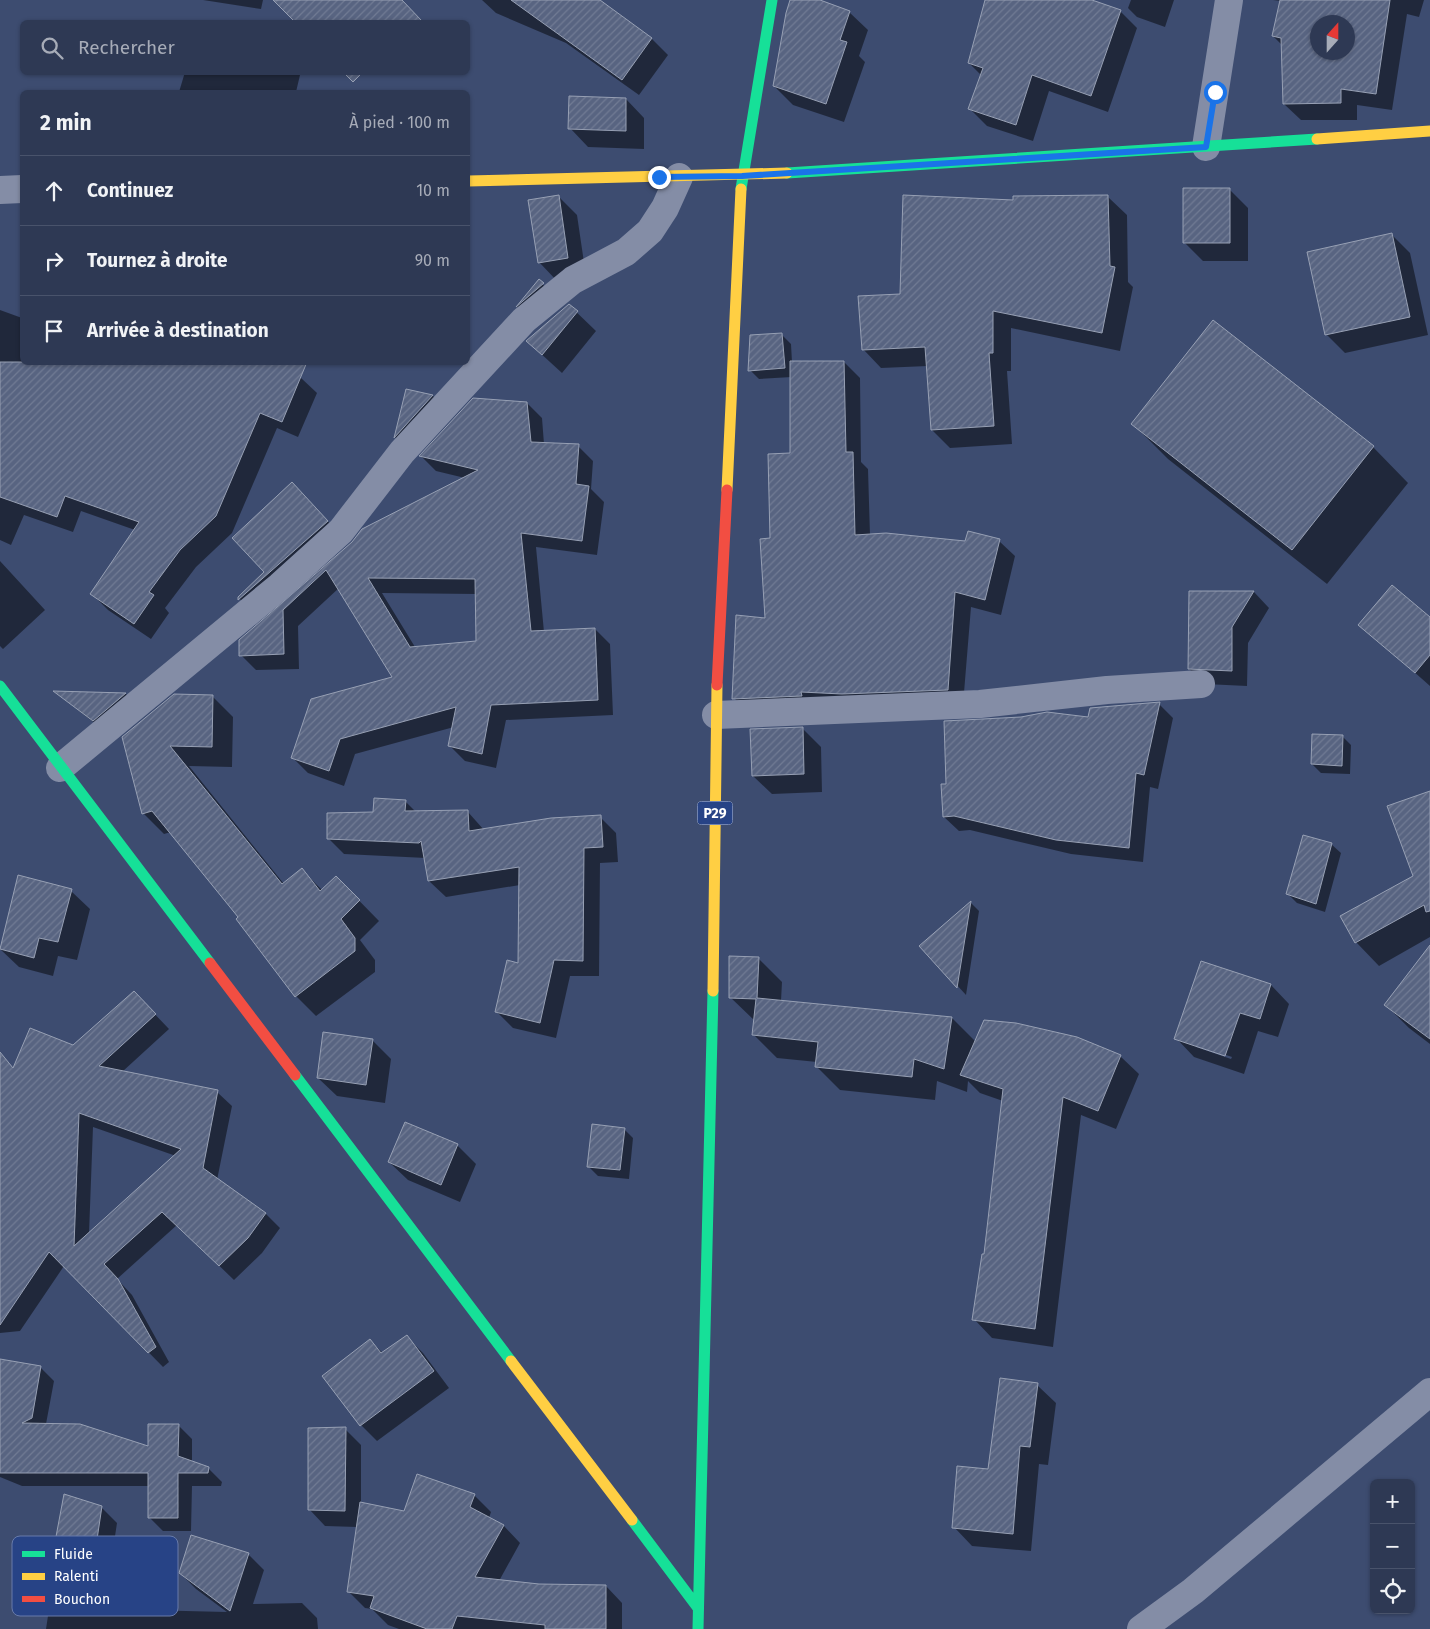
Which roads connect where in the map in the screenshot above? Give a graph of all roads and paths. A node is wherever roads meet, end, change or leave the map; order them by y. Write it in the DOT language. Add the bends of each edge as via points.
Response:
graph roads {
  1 [pos="772,0"];
  2 [pos="1229,0"];
  3 [pos="1430,131"];
  4 [pos="1206,147"];
  5 [pos="742,176"];
  6 [pos="678,177"];
  7 [pos="470,181"];
  8 [pos="20,189"];
  9 [pos="0,190"];
  10 [pos="1201,684"];
  11 [pos="0,686"];
  12 [pos="716,714"];
  13 [pos="60,768"];
  14 [pos="1430,1392"];
  15 [pos="698,1608"];
  16 [pos="698,1629"];
  17 [pos="1141,1629"];
  1 -- 5 [label="street, P29"];
  2 -- 4 [label="street"];
  3 -- 4 [label="street"];
  4 -- 5 [label="street"];
  5 -- 6 [label="street"];
  5 -- 12 [label="street, P29"];
  6 -- 7 [label="street"];
  6 -- 13 [label="street" via="650,231 626,252 574,280 524,320 402,452 341,531 280,586"];
  8 -- 9 [label="street"];
  10 -- 12 [label="street" via="980,704"];
  11 -- 13 [label="street"];
  12 -- 15 [label="street, P29" via="713,996"];
  13 -- 15 [label="street"];
  14 -- 17 [label="street" via="1192,1591"];
  15 -- 16 [label="street, P29"];
}
